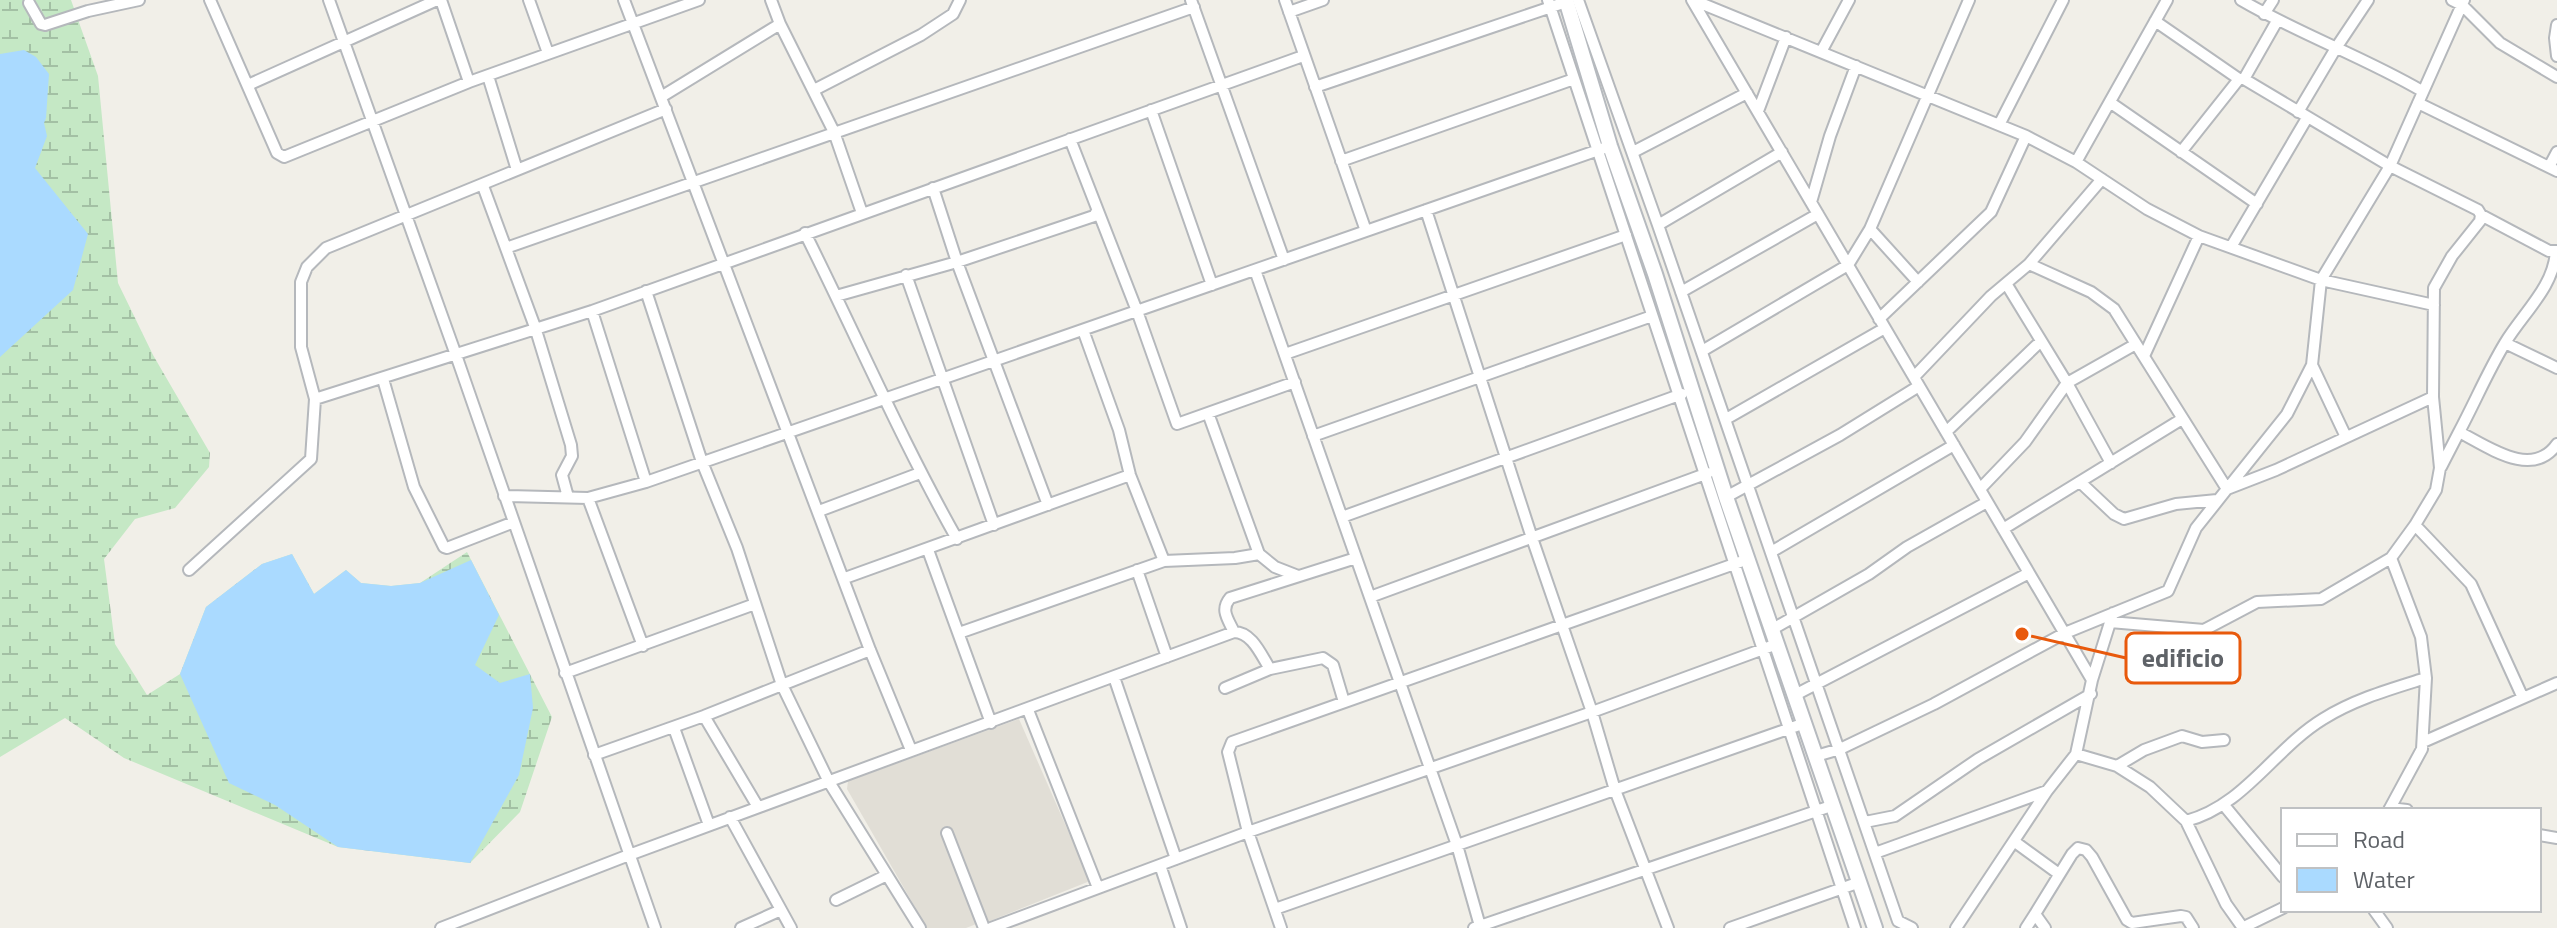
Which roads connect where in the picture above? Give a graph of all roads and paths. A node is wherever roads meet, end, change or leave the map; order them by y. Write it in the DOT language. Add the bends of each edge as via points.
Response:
graph roads {
  1 [pos="139,0"];
  2 [pos="210,0"];
  3 [pos="329,0"];
  4 [pos="439,0"];
  5 [pos="529,0"];
  6 [pos="624,0"];
  7 [pos="699,0"];
  8 [pos="771,0"];
  9 [pos="960,0"];
  10 [pos="1285,0"];
  11 [pos="1323,0"];
  12 [pos="1692,0"];
  13 [pos="1732,0"];
  14 [pos="1849,0"];
  15 [pos="1969,0"];
  16 [pos="2063,0"];
  17 [pos="2167,0"];
  18 [pos="2241,0"];
  19 [pos="2273,0"];
  20 [pos="2368,0"];
  21 [pos="1570,1"];
  22 [pos="2459,2"];
  23 [pos="29,3"];
  24 [pos="1193,4"];
  25 [pos="1549,4"];
  26 [pos="1289,12"];
  27 [pos="1725,12"];
  28 [pos="2264,14"];
  29 [pos="2155,21"];
  30 [pos="2277,21"];
  31 [pos="633,24"];
  32 [pos="780,24"];
  33 [pos="2557,25"];
  34 [pos="1786,37"];
  35 [pos="343,44"];
  36 [pos="2336,48"];
  37 [pos="1821,52"];
  38 [pos="548,53"];
  39 [pos="1303,56"];
  40 [pos="2557,56"];
  41 [pos="1856,66"];
  42 [pos="488,76"];
  43 [pos="2557,77"];
  44 [pos="1574,79"];
  45 [pos="2241,79"];
  46 [pos="469,82"];
  47 [pos="248,85"];
  48 [pos="1222,85"];
  49 [pos="1315,87"];
  50 [pos="814,90"];
  51 [pos="2422,91"];
  52 [pos="1747,93"];
  53 [pos="1929,96"];
  54 [pos="661,97"];
  55 [pos="2111,103"];
  56 [pos="2418,103"];
  57 [pos="666,109"];
  58 [pos="1151,110"];
  59 [pos="1758,111"];
  60 [pos="2303,115"];
  61 [pos="372,120"];
  62 [pos="1999,125"];
  63 [pos="834,132"];
  64 [pos="2026,136"];
  65 [pos="1070,139"];
  66 [pos="1604,148"];
  67 [pos="1633,152"];
  68 [pos="1782,152"];
  69 [pos="2181,152"];
  70 [pos="2557,152"];
  71 [pos="1341,161"];
  72 [pos="2076,162"];
  73 [pos="2390,166"];
  74 [pos="2553,169"];
  75 [pos="517,170"];
  76 [pos="2102,179"];
  77 [pos="694,183"];
  78 [pos="483,186"];
  79 [pos="933,188"];
  80 [pos="1811,202"];
  81 [pos="2257,204"];
  82 [pos="1426,210"];
  83 [pos="1097,211"];
  84 [pos="862,213"];
  85 [pos="1818,214"];
  86 [pos="406,215"];
  87 [pos="2481,215"];
  88 [pos="1658,225"];
  89 [pos="1870,229"];
  90 [pos="1366,231"];
  91 [pos="805,233"];
  92 [pos="1626,235"];
  93 [pos="2199,236"];
  94 [pos="2231,247"];
  95 [pos="506,248"];
  96 [pos="2557,251"];
  97 [pos="1284,260"];
  98 [pos="724,262"];
  99 [pos="957,262"];
  100 [pos="2029,264"];
  101 [pos="1848,265"];
  102 [pos="1255,270"];
  103 [pos="906,275"];
  104 [pos="2321,280"];
  105 [pos="1918,282"];
  106 [pos="1212,285"];
  107 [pos="2007,285"];
  108 [pos="646,291"];
  109 [pos="1681,292"];
  110 [pos="1453,295"];
  111 [pos="836,296"];
  112 [pos="2434,305"];
  113 [pos="592,311"];
  114 [pos="1137,311"];
  115 [pos="1652,316"];
  116 [pos="1882,323"];
  117 [pos="535,327"];
  118 [pos="1083,330"];
  119 [pos="2040,342"];
  120 [pos="2505,343"];
  121 [pos="2136,344"];
  122 [pos="1702,351"];
  123 [pos="1285,354"];
  124 [pos="456,355"];
  125 [pos="2144,356"];
  126 [pos="995,360"];
  127 [pos="2312,365"];
  128 [pos="2557,368"];
  129 [pos="1479,377"];
  130 [pos="383,379"];
  131 [pos="942,379"];
  132 [pos="1916,381"];
  133 [pos="1295,382"];
  134 [pos="2067,383"];
  135 [pos="1685,393"];
  136 [pos="2433,397"];
  137 [pos="315,399"];
  138 [pos="885,399"];
  139 [pos="1208,413"];
  140 [pos="1726,419"];
  141 [pos="2182,419"];
  142 [pos="789,432"];
  143 [pos="1946,432"];
  144 [pos="2459,432"];
  145 [pos="1313,436"];
  146 [pos="2346,437"];
  147 [pos="2557,444"];
  148 [pos="1954,445"];
  149 [pos="1507,457"];
  150 [pos="702,462"];
  151 [pos="2111,463"];
  152 [pos="2440,468"];
  153 [pos="1711,472"];
  154 [pos="920,473"];
  155 [pos="1130,475"];
  156 [pos="646,482"];
  157 [pos="2080,482"];
  158 [pos="1749,486"];
  159 [pos="1980,489"];
  160 [pos="2227,489"];
  161 [pos="504,496"];
  162 [pos="568,497"];
  163 [pos="1726,497"];
  164 [pos="588,498"];
  165 [pos="2217,500"];
  166 [pos="1987,502"];
  167 [pos="1048,505"];
  168 [pos="819,511"];
  169 [pos="1342,517"];
  170 [pos="514,522"];
  171 [pos="994,525"];
  172 [pos="2415,525"];
  173 [pos="2003,529"];
  174 [pos="1532,538"];
  175 [pos="957,539"];
  176 [pos="928,550"];
  177 [pos="1771,552"];
  178 [pos="1259,554"];
  179 [pos="1356,558"];
  180 [pos="2391,558"];
  181 [pos="1164,561"];
  182 [pos="1741,562"];
  183 [pos="189,570"];
  184 [pos="1137,570"];
  185 [pos="2029,573"];
  186 [pos="1298,576"];
  187 [pos="845,578"];
  188 [pos="1370,597"];
  189 [pos="755,604"];
  190 [pos="1794,618"];
  191 [pos="2111,618"];
  192 [pos="1563,626"];
  193 [pos="1234,632"];
  194 [pos="959,633"];
  195 [pos="2065,633"];
  196 [pos="1770,641"];
  197 [pos="643,646"];
  198 [pos="870,650"];
  199 [pos="1167,657"];
  200 [pos="1270,669"];
  201 [pos="565,673"];
  202 [pos="1114,677"];
  203 [pos="2426,678"];
  204 [pos="2092,680"];
  205 [pos="2557,683"];
  206 [pos="1400,684"];
  207 [pos="782,685"];
  208 [pos="1818,685"];
  209 [pos="1225,688"];
  210 [pos="2091,694"];
  211 [pos="1795,695"];
  212 [pos="2523,698"];
  213 [pos="1344,702"];
  214 [pos="1028,710"];
  215 [pos="1592,712"];
  216 [pos="704,716"];
  217 [pos="991,723"];
  218 [pos="1805,723"];
  219 [pos="674,728"];
  220 [pos="1789,729"];
  221 [pos="2224,740"];
  222 [pos="2423,742"];
  223 [pos="1840,749"];
  224 [pos="911,750"];
  225 [pos="2076,754"];
  226 [pos="594,755"];
  227 [pos="1816,756"];
  228 [pos="2117,766"];
  229 [pos="1430,768"];
  230 [pos="829,782"];
  231 [pos="1615,790"];
  232 [pos="2047,791"];
  233 [pos="2223,804"];
  234 [pos="1831,806"];
  235 [pos="758,807"];
  236 [pos="2390,808"];
  237 [pos="1816,810"];
  238 [pos="730,817"];
  239 [pos="2186,821"];
  240 [pos="1865,822"];
  241 [pos="709,825"];
  242 [pos="1248,832"];
  243 [pos="947,833"];
  244 [pos="2015,842"];
  245 [pos="1457,845"];
  246 [pos="1875,853"];
  247 [pos="629,855"];
  248 [pos="1176,859"];
  249 [pos="1160,865"];
  250 [pos="1647,870"];
  251 [pos="2059,874"];
  252 [pos="887,875"];
  253 [pos="2281,875"];
  254 [pos="1860,882"];
  255 [pos="1098,888"];
  256 [pos="1840,888"];
  257 [pos="836,900"];
  258 [pos="1275,909"];
  259 [pos="2281,909"];
  260 [pos="781,910"];
  261 [pos="2035,914"];
  262 [pos="1024,916"];
  263 [pos="1477,927"];
  264 [pos="441,928"];
  265 [pos="655,928"];
  266 [pos="741,928"];
  267 [pos="791,928"];
  268 [pos="920,928"];
  269 [pos="984,928"];
  270 [pos="991,928"];
  271 [pos="1028,928"];
  272 [pos="1181,928"];
  273 [pos="1281,928"];
  274 [pos="1668,928"];
  275 [pos="1730,928"];
  276 [pos="1855,928"];
  277 [pos="1875,928"];
  278 [pos="1912,928"];
  279 [pos="1956,928"];
  280 [pos="2026,928"];
  281 [pos="2045,928"];
  282 [pos="2193,928"];
  283 [pos="2243,928"];
  1 -- 23 [label="street" via="45,25"];
  2 -- 47 [label="street"];
  3 -- 35 [label="street"];
  4 -- 35 [label="street"];
  4 -- 46 [label="street"];
  5 -- 38 [label="street"];
  6 -- 31 [label="street"];
  7 -- 31 [label="street"];
  8 -- 32 [label="street"];
  9 -- 50 [label="street" via="953,14 921,35"];
  10 -- 26 [label="street"];
  11 -- 26 [label="street"];
  12 -- 27 [label="street"];
  12 -- 52 [label="street"];
  13 -- 27 [label="street"];
  14 -- 37 [label="street"];
  15 -- 53 [label="street"];
  16 -- 62 [label="street"];
  17 -- 29 [label="street"];
  18 -- 28 [label="street"];
  19 -- 28 [label="street"];
  20 -- 36 [label="street"];
  21 -- 25 [label="street"];
  21 -- 66 [label="street"];
  21 -- 67 [label="street"];
  22 -- 43 [label="street" via="2500,43"];
  22 -- 51 [label="street"];
  24 -- 48 [label="street"];
  24 -- 63 [label="street"];
  25 -- 44 [label="street"];
  25 -- 49 [label="street"];
  26 -- 39 [label="street"];
  27 -- 34 [label="street"];
  28 -- 30 [label="street"];
  29 -- 45 [label="street"];
  29 -- 55 [label="street"];
  30 -- 36 [label="street"];
  30 -- 45 [label="street"];
  31 -- 38 [label="street"];
  31 -- 54 [label="street"];
  32 -- 50 [label="street"];
  32 -- 54 [label="street"];
  33 -- 40 [label="street"];
  34 -- 37 [label="street"];
  34 -- 59 [label="street"];
  35 -- 47 [label="street"];
  35 -- 61 [label="street"];
  36 -- 51 [label="street"];
  36 -- 60 [label="street"];
  37 -- 41 [label="street"];
  38 -- 42 [label="street"];
  39 -- 48 [label="street"];
  39 -- 49 [label="street"];
  41 -- 53 [label="street"];
  41 -- 80 [label="street"];
  42 -- 46 [label="street"];
  42 -- 75 [label="street"];
  44 -- 66 [label="street"];
  44 -- 71 [label="street"];
  45 -- 60 [label="street"];
  45 -- 69 [label="street"];
  46 -- 61 [label="street"];
  47 -- 61 [label="street" via="277,153 284,157"];
  48 -- 58 [label="street"];
  48 -- 97 [label="street"];
  49 -- 71 [label="street"];
  50 -- 63 [label="street"];
  51 -- 56 [label="street"];
  52 -- 59 [label="street"];
  52 -- 67 [label="street"];
  53 -- 62 [label="street"];
  53 -- 89 [label="street"];
  54 -- 57 [label="street"];
  55 -- 69 [label="street"];
  55 -- 72 [label="street"];
  56 -- 73 [label="street"];
  56 -- 74 [label="street"];
  57 -- 75 [label="street"];
  57 -- 77 [label="street"];
  58 -- 65 [label="street"];
  58 -- 106 [label="street"];
  59 -- 68 [label="street"];
  60 -- 73 [label="street"];
  60 -- 81 [label="street"];
  61 -- 86 [label="street"];
  62 -- 64 [label="street"];
  63 -- 77 [label="street"];
  63 -- 84 [label="street"];
  64 -- 72 [label="street"];
  64 -- 105 [label="street" via="1991,212"];
  65 -- 79 [label="street"];
  65 -- 83 [label="street"];
  66 -- 82 [label="street"];
  66 -- 92 [label="street"];
  66 -- 135 [label="street" via="1655,274"];
  67 -- 88 [label="street"];
  68 -- 80 [label="street"];
  68 -- 88 [label="street"];
  69 -- 81 [label="street"];
  70 -- 74 [label="street"];
  71 -- 90 [label="street"];
  72 -- 76 [label="street"];
  73 -- 87 [label="street"];
  73 -- 104 [label="street"];
  75 -- 78 [label="street"];
  76 -- 93 [label="street"];
  76 -- 100 [label="street"];
  77 -- 95 [label="street"];
  77 -- 98 [label="street"];
  78 -- 86 [label="street"];
  78 -- 95 [label="street"];
  79 -- 84 [label="street"];
  79 -- 99 [label="street"];
  80 -- 85 [label="street"];
  81 -- 94 [label="street"];
  82 -- 90 [label="street"];
  82 -- 110 [label="street"];
  83 -- 99 [label="street"];
  83 -- 114 [label="street"];
  84 -- 91 [label="street"];
  85 -- 101 [label="street"];
  85 -- 109 [label="street"];
  86 -- 124 [label="street"];
  86 -- 137 [label="street" via="326,248 307,267 299,322"];
  87 -- 96 [label="street"];
  87 -- 112 [label="street" via="2434,288"];
  88 -- 109 [label="street"];
  89 -- 101 [label="street"];
  89 -- 105 [label="street"];
  90 -- 97 [label="street"];
  91 -- 98 [label="street"];
  91 -- 111 [label="street"];
  92 -- 110 [label="street"];
  92 -- 115 [label="street"];
  93 -- 94 [label="street"];
  93 -- 125 [label="street"];
  94 -- 104 [label="street"];
  95 -- 117 [label="street"];
  96 -- 120 [label="street" via="2549,280"];
  97 -- 102 [label="street"];
  98 -- 108 [label="street"];
  98 -- 142 [label="street"];
  99 -- 103 [label="street"];
  99 -- 126 [label="street"];
  100 -- 107 [label="street"];
  100 -- 121 [label="street" via="2104,300"];
  101 -- 116 [label="street"];
  101 -- 122 [label="street"];
  102 -- 106 [label="street"];
  102 -- 123 [label="street"];
  103 -- 111 [label="street"];
  103 -- 131 [label="street"];
  104 -- 112 [label="street"];
  104 -- 127 [label="street"];
  105 -- 116 [label="street"];
  106 -- 114 [label="street"];
  107 -- 119 [label="street"];
  107 -- 132 [label="street" via="1991,296"];
  108 -- 113 [label="street"];
  108 -- 150 [label="street"];
  109 -- 122 [label="street"];
  110 -- 123 [label="street"];
  110 -- 129 [label="street"];
  111 -- 138 [label="street"];
  112 -- 136 [label="street"];
  113 -- 117 [label="street"];
  113 -- 156 [label="street"];
  114 -- 118 [label="street"];
  114 -- 139 [label="street" via="1177,424"];
  115 -- 129 [label="street"];
  115 -- 135 [label="street"];
  116 -- 132 [label="street"];
  116 -- 140 [label="street"];
  117 -- 124 [label="street"];
  117 -- 162 [label="street" via="571,445 572,456 562,475"];
  118 -- 126 [label="street"];
  118 -- 155 [label="street"];
  119 -- 134 [label="street"];
  119 -- 143 [label="street"];
  120 -- 128 [label="street"];
  120 -- 144 [label="street"];
  121 -- 125 [label="street"];
  121 -- 134 [label="street"];
  122 -- 140 [label="street"];
  123 -- 133 [label="street"];
  124 -- 130 [label="street"];
  124 -- 161 [label="street"];
  125 -- 141 [label="street"];
  126 -- 131 [label="street"];
  126 -- 167 [label="street"];
  127 -- 146 [label="street"];
  127 -- 160 [label="street" via="2287,414"];
  129 -- 145 [label="street"];
  129 -- 149 [label="street"];
  130 -- 137 [label="street"];
  130 -- 170 [label="street" via="414,487 444,547"];
  131 -- 138 [label="street"];
  131 -- 171 [label="street"];
  132 -- 143 [label="street"];
  132 -- 158 [label="street" via="1840,435"];
  133 -- 139 [label="street"];
  133 -- 145 [label="street"];
  134 -- 151 [label="street"];
  134 -- 159 [label="street" via="2025,442"];
  135 -- 149 [label="street"];
  135 -- 153 [label="street"];
  136 -- 146 [label="street"];
  136 -- 152 [label="street"];
  137 -- 183 [label="street" via="308,464"];
  138 -- 142 [label="street"];
  138 -- 154 [label="street"];
  139 -- 178 [label="street"];
  140 -- 158 [label="street"];
  141 -- 151 [label="street"];
  141 -- 160 [label="street"];
  142 -- 150 [label="street"];
  142 -- 168 [label="street"];
  143 -- 148 [label="street"];
  144 -- 147 [label="street" via="2523,461 2543,458"];
  144 -- 152 [label="street"];
  145 -- 169 [label="street"];
  146 -- 160 [label="street"];
  148 -- 159 [label="street"];
  148 -- 177 [label="street"];
  149 -- 169 [label="street"];
  149 -- 174 [label="street"];
  150 -- 156 [label="street"];
  150 -- 189 [label="street"];
  151 -- 157 [label="street"];
  152 -- 172 [label="street" via="2436,490"];
  153 -- 163 [label="street"];
  153 -- 174 [label="street"];
  153 -- 182 [label="street"];
  154 -- 168 [label="street"];
  154 -- 175 [label="street"];
  155 -- 167 [label="street"];
  155 -- 181 [label="street"];
  156 -- 164 [label="street"];
  157 -- 165 [label="street" via="2124,519 2176,504"];
  157 -- 173 [label="street"];
  158 -- 163 [label="street"];
  158 -- 177 [label="street"];
  159 -- 166 [label="street"];
  160 -- 165 [label="street"];
  161 -- 162 [label="street"];
  161 -- 170 [label="street"];
  162 -- 164 [label="street"];
  163 -- 182 [label="street"];
  164 -- 197 [label="street"];
  165 -- 191 [label="street" via="2192,536 2168,591"];
  166 -- 173 [label="street"];
  166 -- 190 [label="street"];
  167 -- 171 [label="street"];
  168 -- 187 [label="street"];
  169 -- 179 [label="street"];
  170 -- 201 [label="street"];
  171 -- 175 [label="street"];
  172 -- 180 [label="street"];
  172 -- 212 [label="street" via="2471,584"];
  173 -- 185 [label="street"];
  174 -- 188 [label="street"];
  174 -- 192 [label="street"];
  175 -- 176 [label="street"];
  176 -- 187 [label="street"];
  176 -- 194 [label="street"];
  177 -- 190 [label="street"];
  178 -- 181 [label="street"];
  178 -- 186 [label="street"];
  179 -- 186 [label="street"];
  179 -- 188 [label="street"];
  180 -- 191 [label="street" via="2321,599 2257,602 2204,630"];
  180 -- 203 [label="street" via="2421,637"];
  181 -- 184 [label="street"];
  182 -- 192 [label="street"];
  182 -- 196 [label="street"];
  182 -- 196 [label="street"];
  184 -- 194 [label="street"];
  184 -- 199 [label="street"];
  185 -- 195 [label="street"];
  185 -- 208 [label="street"];
  186 -- 193 [label="street" via="1230,598 1225,612"];
  187 -- 198 [label="street"];
  188 -- 206 [label="street"];
  189 -- 197 [label="street"];
  189 -- 207 [label="street"];
  190 -- 196 [label="street"];
  190 -- 208 [label="street"];
  191 -- 195 [label="street"];
  191 -- 204 [label="street"];
  192 -- 206 [label="street"];
  192 -- 215 [label="street"];
  193 -- 199 [label="street"];
  193 -- 200 [label="street" via="1250,638"];
  194 -- 217 [label="street"];
  195 -- 204 [label="street"];
  195 -- 223 [label="street"];
  196 -- 211 [label="street"];
  196 -- 215 [label="street"];
  196 -- 220 [label="street"];
  197 -- 201 [label="street"];
  198 -- 207 [label="street"];
  198 -- 224 [label="street"];
  199 -- 202 [label="street"];
  200 -- 209 [label="street"];
  200 -- 213 [label="street" via="1323,658 1333,665"];
  201 -- 226 [label="street"];
  202 -- 214 [label="street"];
  202 -- 248 [label="street"];
  203 -- 222 [label="street"];
  203 -- 233 [label="street" via="2385,689 2325,717"];
  204 -- 210 [label="street"];
  205 -- 212 [label="street"];
  206 -- 213 [label="street"];
  206 -- 229 [label="street"];
  207 -- 216 [label="street"];
  207 -- 230 [label="street"];
  208 -- 211 [label="street"];
  208 -- 223 [label="street"];
  210 -- 225 [label="street"];
  210 -- 240 [label="street" via="1967,766 1895,816"];
  211 -- 218 [label="street"];
  212 -- 222 [label="street"];
  213 -- 242 [label="street" via="1232,742 1228,752"];
  214 -- 217 [label="street"];
  214 -- 255 [label="street"];
  215 -- 229 [label="street"];
  215 -- 231 [label="street"];
  216 -- 219 [label="street"];
  216 -- 235 [label="street"];
  217 -- 224 [label="street"];
  218 -- 220 [label="street"];
  218 -- 227 [label="street"];
  219 -- 226 [label="street"];
  219 -- 241 [label="street"];
  220 -- 231 [label="street"];
  220 -- 237 [label="street"];
  221 -- 228 [label="street" via="2202,742 2182,736"];
  222 -- 236 [label="street"];
  223 -- 227 [label="street"];
  223 -- 240 [label="street"];
  224 -- 230 [label="street"];
  225 -- 228 [label="street"];
  225 -- 232 [label="street"];
  226 -- 247 [label="street"];
  227 -- 234 [label="street"];
  228 -- 239 [label="street" via="2150,787"];
  229 -- 242 [label="street"];
  229 -- 245 [label="street"];
  230 -- 235 [label="street"];
  230 -- 252 [label="street"];
  231 -- 245 [label="street"];
  231 -- 250 [label="street"];
  232 -- 244 [label="street"];
  232 -- 246 [label="street"];
  233 -- 239 [label="street" via="2207,816"];
  233 -- 253 [label="street"];
  234 -- 237 [label="street"];
  234 -- 254 [label="street"];
  235 -- 238 [label="street"];
  237 -- 250 [label="street"];
  237 -- 256 [label="street"];
  238 -- 241 [label="street"];
  238 -- 260 [label="street"];
  239 -- 283 [label="street"];
  240 -- 246 [label="street"];
  241 -- 247 [label="street"];
  242 -- 248 [label="street"];
  242 -- 258 [label="street"];
  243 -- 269 [label="street"];
  244 -- 251 [label="street"];
  244 -- 279 [label="street"];
  245 -- 258 [label="street"];
  245 -- 263 [label="street"];
  246 -- 278 [label="street" via="1898,921"];
  247 -- 264 [label="street"];
  247 -- 265 [label="street"];
  248 -- 249 [label="street"];
  249 -- 255 [label="street"];
  249 -- 272 [label="street"];
  250 -- 263 [label="street"];
  250 -- 274 [label="street"];
  251 -- 261 [label="street"];
  251 -- 282 [label="street" via="2078,848 2086,850 2132,923 2181,916"];
  252 -- 257 [label="street"];
  252 -- 268 [label="street"];
  254 -- 256 [label="street"];
  254 -- 277 [label="street"];
  255 -- 262 [label="street"];
  256 -- 275 [label="street"];
  256 -- 276 [label="street"];
  258 -- 273 [label="street"];
  259 -- 283 [label="street"];
  260 -- 266 [label="street"];
  260 -- 267 [label="street"];
  261 -- 280 [label="street"];
  261 -- 281 [label="street"];
  262 -- 270 [label="street"];
  262 -- 271 [label="street"];
}
